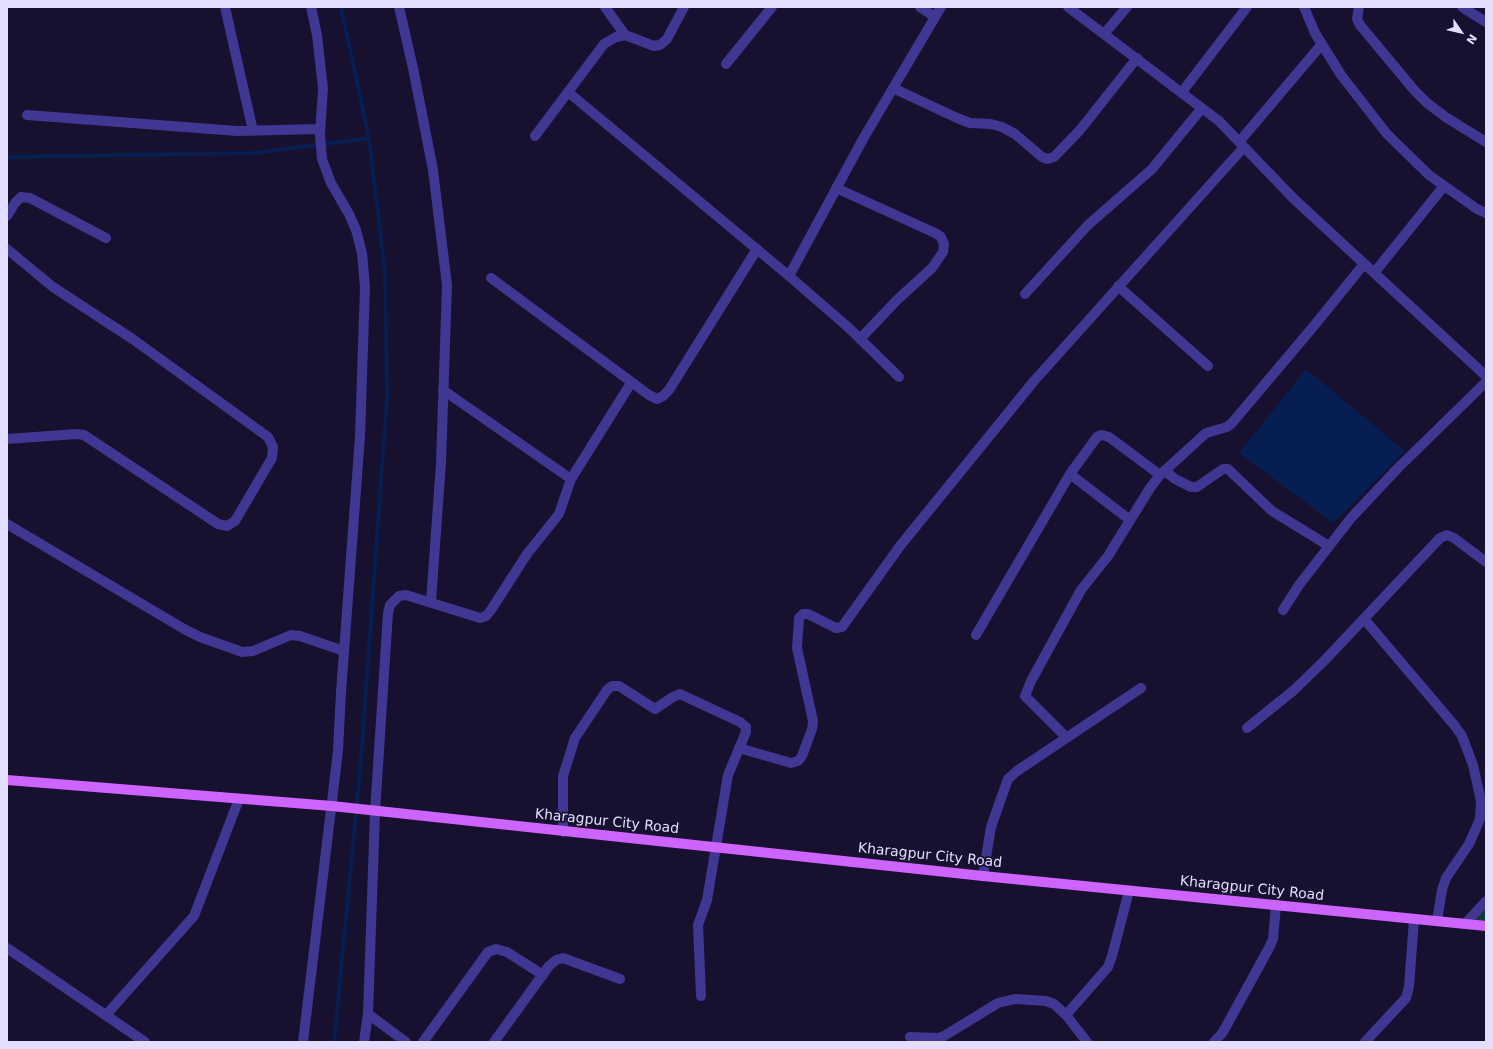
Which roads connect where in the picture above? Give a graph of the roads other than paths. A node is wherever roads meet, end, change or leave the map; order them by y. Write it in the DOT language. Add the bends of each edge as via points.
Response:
graph roads {
  1 [pos="225,7"];
  2 [pos="311,7"];
  3 [pos="399,7"];
  4 [pos="605,7"];
  5 [pos="684,7"];
  6 [pos="772,7"];
  7 [pos="920,7"];
  8 [pos="941,7"];
  9 [pos="1068,7"];
  10 [pos="1126,7"];
  11 [pos="1247,7"];
  12 [pos="1304,7"];
  13 [pos="1359,7"];
  14 [pos="1462,7"];
  15 [pos="935,17"];
  16 [pos="1486,22"];
  17 [pos="1104,34"];
  18 [pos="625,35"];
  19 [pos="1322,44"];
  20 [pos="1137,58"];
  21 [pos="726,64"];
  22 [pos="893,88"];
  23 [pos="568,92"];
  24 [pos="1182,92"];
  25 [pos="1202,108"];
  26 [pos="27,115"];
  27 [pos="253,131"];
  28 [pos="320,132"];
  29 [pos="535,136"];
  30 [pos="1486,142"];
  31 [pos="1241,145"];
  32 [pos="1444,186"];
  33 [pos="836,188"];
  34 [pos="1486,213"];
  35 [pos="7,216"];
  36 [pos="106,238"];
  37 [pos="757,249"];
  38 [pos="8,252"];
  39 [pos="1364,264"];
  40 [pos="1374,273"];
  41 [pos="789,276"];
  42 [pos="490,278"];
  43 [pos="1118,286"];
  44 [pos="1025,294"];
  45 [pos="860,339"];
  46 [pos="1208,366"];
  47 [pos="1486,376"];
  48 [pos="899,377"];
  49 [pos="1486,382"];
  50 [pos="631,383"];
  51 [pos="443,390"];
  52 [pos="7,439"];
  53 [pos="1162,473"];
  54 [pos="1070,474"];
  55 [pos="571,479"];
  56 [pos="1130,520"];
  57 [pos="7,524"];
  58 [pos="1330,546"];
  59 [pos="1486,562"];
  60 [pos="431,601"];
  61 [pos="1283,610"];
  62 [pos="1365,620"];
  63 [pos="976,635"];
  64 [pos="344,651"];
  65 [pos="1141,688"];
  66 [pos="1247,728"];
  67 [pos="1067,738"];
  68 [pos="739,748"];
  69 [pos="7,780"];
  70 [pos="239,799"];
  71 [pos="332,806"];
  72 [pos="373,812"];
  73 [pos="563,832"];
  74 [pos="716,848"];
  75 [pos="983,876"];
  76 [pos="1129,890"];
  77 [pos="1486,901"];
  78 [pos="1276,905"];
  79 [pos="1414,919"];
  80 [pos="1437,921"];
  81 [pos="1465,924"];
  82 [pos="1486,926"];
  83 [pos="7,948"];
  84 [pos="543,975"];
  85 [pos="620,979"];
  86 [pos="701,996"];
  87 [pos="368,1014"];
  88 [pos="106,1015"];
  89 [pos="1066,1015"];
  90 [pos="910,1038"];
  91 [pos="145,1042"];
  92 [pos="303,1042"];
  93 [pos="364,1042"];
  94 [pos="406,1042"];
  95 [pos="423,1042"];
  96 [pos="494,1042"];
  97 [pos="1087,1042"];
  98 [pos="1214,1042"];
  99 [pos="1365,1042"];
  1 -- 27 [label="street"];
  2 -- 28 [label="street" via="323,88"];
  3 -- 51 [label="street" via="433,170 447,285"];
  4 -- 18 [label="street"];
  5 -- 18 [label="street" via="667,39 660,45 654,46"];
  6 -- 21 [label="street"];
  7 -- 15 [label="street"];
  8 -- 15 [label="street"];
  9 -- 17 [label="street"];
  10 -- 17 [label="street"];
  11 -- 24 [label="street"];
  12 -- 19 [label="street"];
  13 -- 30 [label="street" via="1357,19 1360,25 1414,90 1447,118"];
  14 -- 16 [label="street"];
  15 -- 22 [label="street"];
  17 -- 20 [label="street"];
  18 -- 23 [label="street" via="604,44"];
  19 -- 31 [label="street"];
  19 -- 32 [label="street" via="1341,75 1387,134"];
  20 -- 22 [label="street" via="1080,130 1054,157 1047,159 1002,127 970,123"];
  20 -- 24 [label="street"];
  22 -- 33 [label="street"];
  23 -- 29 [label="street"];
  23 -- 37 [label="street"];
  24 -- 25 [label="street"];
  25 -- 31 [label="street" via="1219,121"];
  25 -- 44 [label="street" via="1152,169 1088,225"];
  26 -- 27 [label="street"];
  27 -- 28 [label="street"];
  28 -- 64 [label="street" via="322,159 331,183 356,230 362,253 365,287 360,436"];
  31 -- 39 [label="street"];
  31 -- 43 [label="street"];
  32 -- 34 [label="street"];
  32 -- 40 [label="street"];
  33 -- 41 [label="street"];
  33 -- 45 [label="street" via="934,233 941,237 944,244 943,252 932,268"];
  35 -- 36 [label="street" via="21,197 30,198"];
  37 -- 41 [label="street"];
  37 -- 50 [label="street" via="663,396 657,399"];
  38 -- 52 [label="street" via="52,287 134,340 268,437 273,447 272,458 235,521 227,526 218,524 84,435"];
  39 -- 40 [label="street"];
  39 -- 53 [label="street" via="1232,423 1206,433"];
  40 -- 47 [label="street"];
  41 -- 45 [label="street"];
  42 -- 50 [label="street"];
  43 -- 46 [label="street"];
  43 -- 68 [label="street" via="1034,381 905,540 842,627 836,628 808,614 803,614 799,618 797,648 813,721 798,761 791,763"];
  45 -- 48 [label="street"];
  49 -- 58 [label="street" via="1398,468 1351,518"];
  50 -- 55 [label="street"];
  51 -- 55 [label="street"];
  51 -- 60 [label="street" via="441,463"];
  53 -- 54 [label="street" via="1102,435 1093,442"];
  53 -- 56 [label="street"];
  53 -- 58 [label="street" via="1191,487 1198,487 1223,469 1228,469 1272,511"];
  54 -- 56 [label="street"];
  54 -- 63 [label="street"];
  55 -- 60 [label="street" via="559,514 527,554 486,616 480,618"];
  56 -- 67 [label="street" via="1101,565 1081,590 1025,696"];
  57 -- 64 [label="street" via="200,637 242,652 253,651 291,635"];
  58 -- 61 [label="street"];
  59 -- 62 [label="street" via="1454,538 1440,538"];
  60 -- 72 [label="street" via="406,595 399,596 390,605"];
  62 -- 66 [label="street" via="1293,691"];
  62 -- 80 [label="street" via="1456,726 1473,765 1481,801 1480,819 1470,844 1446,878"];
  64 -- 71 [label="street"];
  65 -- 67 [label="street"];
  67 -- 75 [label="street" via="1008,779 991,827"];
  68 -- 73 [label="street" via="746,732 746,727 740,722 680,694 656,709 619,686 612,686 574,738 563,776"];
  68 -- 74 [label="street" via="726,783"];
  69 -- 70 [label="main road, Kharagpur City Road"];
  70 -- 71 [label="main road, Kharagpur City Road"];
  70 -- 88 [label="street" via="194,916"];
  71 -- 72 [label="main road, Kharagpur City Road"];
  71 -- 92 [label="street"];
  72 -- 73 [label="main road, Kharagpur City Road"];
  72 -- 87 [label="street"];
  73 -- 74 [label="main road, Kharagpur City Road"];
  74 -- 75 [label="main road, Kharagpur City Road"];
  74 -- 86 [label="street" via="707,900 698,925"];
  75 -- 76 [label="main road, Kharagpur City Road"];
  76 -- 78 [label="main road, Kharagpur City Road"];
  76 -- 89 [label="street" via="1108,967"];
  77 -- 81 [label="street"];
  78 -- 79 [label="main road, Kharagpur City Road"];
  78 -- 98 [label="street" via="1273,938 1269,948 1223,1032"];
  79 -- 80 [label="main road, Kharagpur City Road"];
  79 -- 99 [label="street" via="1406,998"];
  80 -- 81 [label="main road, Kharagpur City Road"];
  81 -- 82 [label="main road, Kharagpur City Road"];
  83 -- 88 [label="street"];
  84 -- 85 [label="street" via="556,960 563,958"];
  84 -- 95 [label="street" via="507,952 496,949 488,952"];
  84 -- 96 [label="street"];
  87 -- 93 [label="street"];
  87 -- 94 [label="street"];
  88 -- 91 [label="street"];
  89 -- 90 [label="street" via="1054,1004 1046,1001 1006,1000 939,1038"];
  89 -- 97 [label="street"];
}
